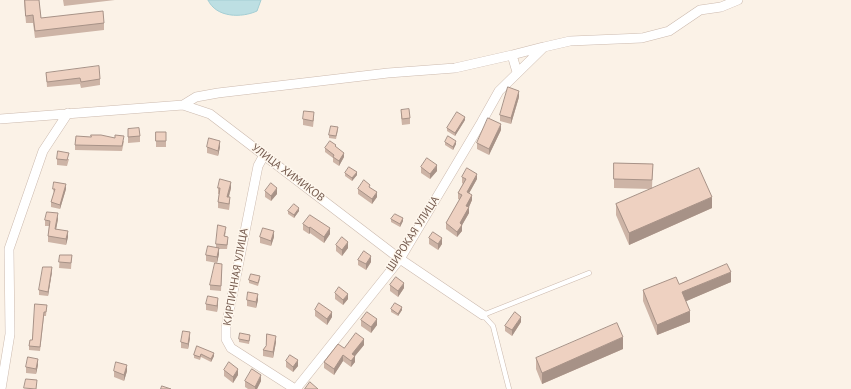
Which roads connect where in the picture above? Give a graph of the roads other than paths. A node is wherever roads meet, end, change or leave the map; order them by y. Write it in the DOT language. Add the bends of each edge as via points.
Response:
graph roads {
  1 [pos="738,0"];
  2 [pos="544,47"];
  3 [pos="512,55"];
  4 [pos="517,72"];
  5 [pos="183,105"];
  6 [pos="68,113"];
  7 [pos="0,119"];
  8 [pos="264,155"];
  9 [pos="400,259"];
  10 [pos="589,273"];
  11 [pos="483,315"];
  12 [pos="1,389"];
  13 [pos="295,389"];
  14 [pos="510,389"];
  1 -- 2 [label="street" via="721,7 700,10 669,31 642,38 570,42"];
  2 -- 3 [label="street"];
  2 -- 4 [label="street, ШИРОКАЯ УЛИЦА"];
  3 -- 4 [label="street"];
  3 -- 5 [label="street" via="455,68 388,73 218,93 196,97"];
  4 -- 9 [label="street, ШИРОКАЯ УЛИЦА" via="498,91"];
  5 -- 6 [label="street, УЛИЦА ХИМИКОВ"];
  5 -- 8 [label="street, УЛИЦА ХИМИКОВ" via="210,114"];
  6 -- 7 [label="street, УЛИЦА ХИМИКОВ"];
  6 -- 12 [label="street" via="43,151 9,249 10,334"];
  8 -- 9 [label="street, УЛИЦА ХИМИКОВ"];
  8 -- 13 [label="street, КИРПИЧНАЯ УЛИЦА" via="258,166 241,245 226,339 231,348"];
  9 -- 11 [label="street, УЛИЦА ХИМИКОВ"];
  9 -- 13 [label="street, ШИРОКАЯ УЛИЦА"];
  10 -- 11 [label="lane"];
  11 -- 14 [label="lane" via="493,326"];
}
